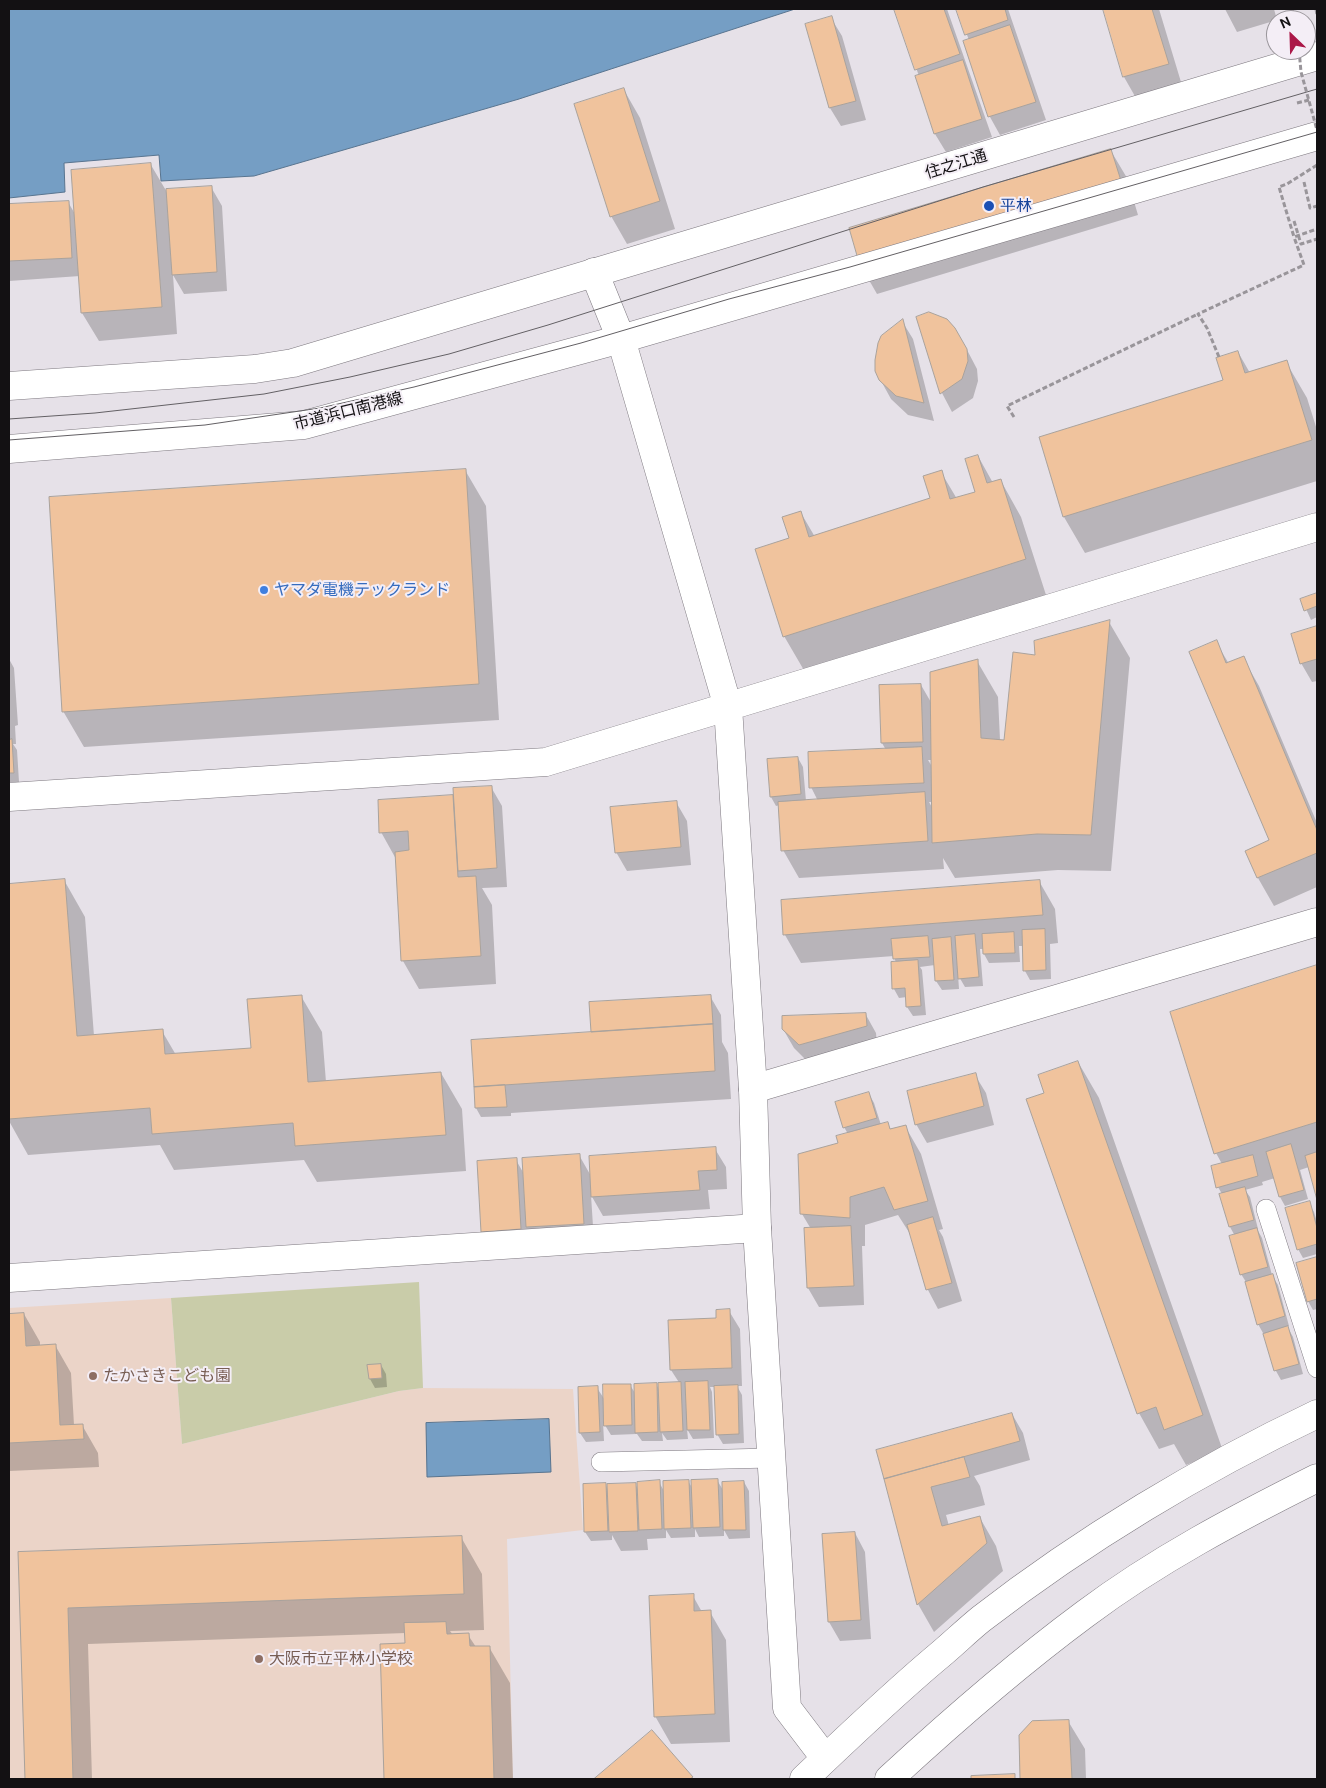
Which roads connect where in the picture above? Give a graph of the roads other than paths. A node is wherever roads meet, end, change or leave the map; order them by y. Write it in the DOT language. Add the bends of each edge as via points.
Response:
graph roads {
  1 [pos="1317,56"];
  2 [pos="1317,136"];
  3 [pos="594,272"];
  4 [pos="621,339"];
  5 [pos="9,386"];
  6 [pos="9,448"];
  7 [pos="1317,527"];
  8 [pos="728,707"];
  9 [pos="9,796"];
  10 [pos="1317,922"];
  11 [pos="753,1089"];
  12 [pos="1266,1209"];
  13 [pos="757,1228"];
  14 [pos="9,1278"];
  15 [pos="1317,1368"];
  16 [pos="1317,1414"];
  17 [pos="772,1458"];
  18 [pos="601,1462"];
  19 [pos="1317,1478"];
  20 [pos="825,1758"];
  21 [pos="804,1779"];
  22 [pos="889,1779"];
  1 -- 3 [label="street, 住之江通"];
  2 -- 4 [label="street"];
  3 -- 4 [label="street"];
  3 -- 5 [label="street" via="293,363 255,369"];
  4 -- 6 [label="street, 市道浜口南港線" via="304,425"];
  4 -- 8 [label="street"];
  7 -- 8 [label="street"];
  8 -- 9 [label="street" via="546,762"];
  8 -- 11 [label="street"];
  10 -- 11 [label="street"];
  11 -- 13 [label="street"];
  12 -- 15 [label="lane"];
  13 -- 14 [label="street"];
  13 -- 17 [label="street"];
  16 -- 20 [label="street" via="1261,1441 1090,1541 981,1620"];
  17 -- 18 [label="lane"];
  17 -- 20 [label="street" via="787,1708"];
  19 -- 22 [label="street" via="1166,1560 1086,1613 952,1720"];
  20 -- 21 [label="street"];
}
